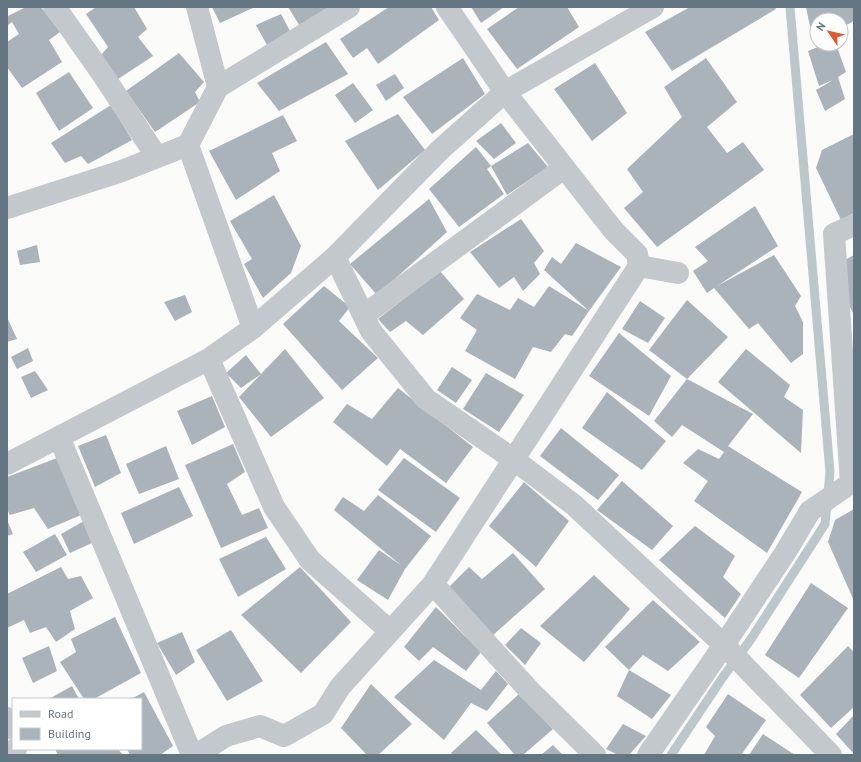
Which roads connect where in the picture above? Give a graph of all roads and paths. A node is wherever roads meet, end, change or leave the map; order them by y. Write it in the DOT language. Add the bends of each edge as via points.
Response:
graph roads {
  1 [pos="54,7"];
  2 [pos="197,7"];
  3 [pos="349,7"];
  4 [pos="447,7"];
  5 [pos="653,7"];
  6 [pos="218,87"];
  7 [pos="505,92"];
  8 [pos="188,145"];
  9 [pos="157,157"];
  10 [pos="564,168"];
  11 [pos="7,208"];
  12 [pos="854,225"];
  13 [pos="335,258"];
  14 [pos="640,266"];
  15 [pos="678,273"];
  16 [pos="364,315"];
  17 [pos="253,328"];
  18 [pos="209,359"];
  19 [pos="59,437"];
  20 [pos="513,460"];
  21 [pos="7,464"];
  22 [pos="433,584"];
  23 [pos="390,631"];
  24 [pos="724,645"];
  25 [pos="7,718"];
  26 [pos="12,727"];
  27 [pos="192,755"];
  28 [pos="196,755"];
  29 [pos="595,755"];
  30 [pos="648,755"];
  31 [pos="831,755"];
  1 -- 9 [label="street"];
  2 -- 6 [label="street"];
  3 -- 6 [label="street"];
  4 -- 7 [label="street"];
  5 -- 7 [label="street"];
  6 -- 8 [label="street"];
  7 -- 10 [label="street"];
  7 -- 13 [label="street" via="441,149"];
  8 -- 9 [label="street"];
  8 -- 17 [label="street"];
  9 -- 11 [label="street"];
  10 -- 14 [label="street" via="614,231 637,254"];
  10 -- 16 [label="street"];
  12 -- 24 [label="street" via="834,234 851,483 810,512"];
  13 -- 16 [label="street"];
  13 -- 17 [label="street"];
  14 -- 15 [label="street"];
  14 -- 20 [label="street"];
  16 -- 20 [label="street" via="371,331 426,399"];
  17 -- 18 [label="street"];
  18 -- 19 [label="street"];
  18 -- 23 [label="street" via="274,507 310,560"];
  19 -- 21 [label="street"];
  19 -- 27 [label="street"];
  20 -- 22 [label="street"];
  20 -- 24 [label="street" via="574,505"];
  22 -- 23 [label="street"];
  22 -- 29 [label="street" via="529,690"];
  23 -- 28 [label="street" via="340,687 323,714 284,736 260,726 226,736"];
  24 -- 30 [label="street"];
  24 -- 31 [label="street"];
  25 -- 26 [label="street"];
}
